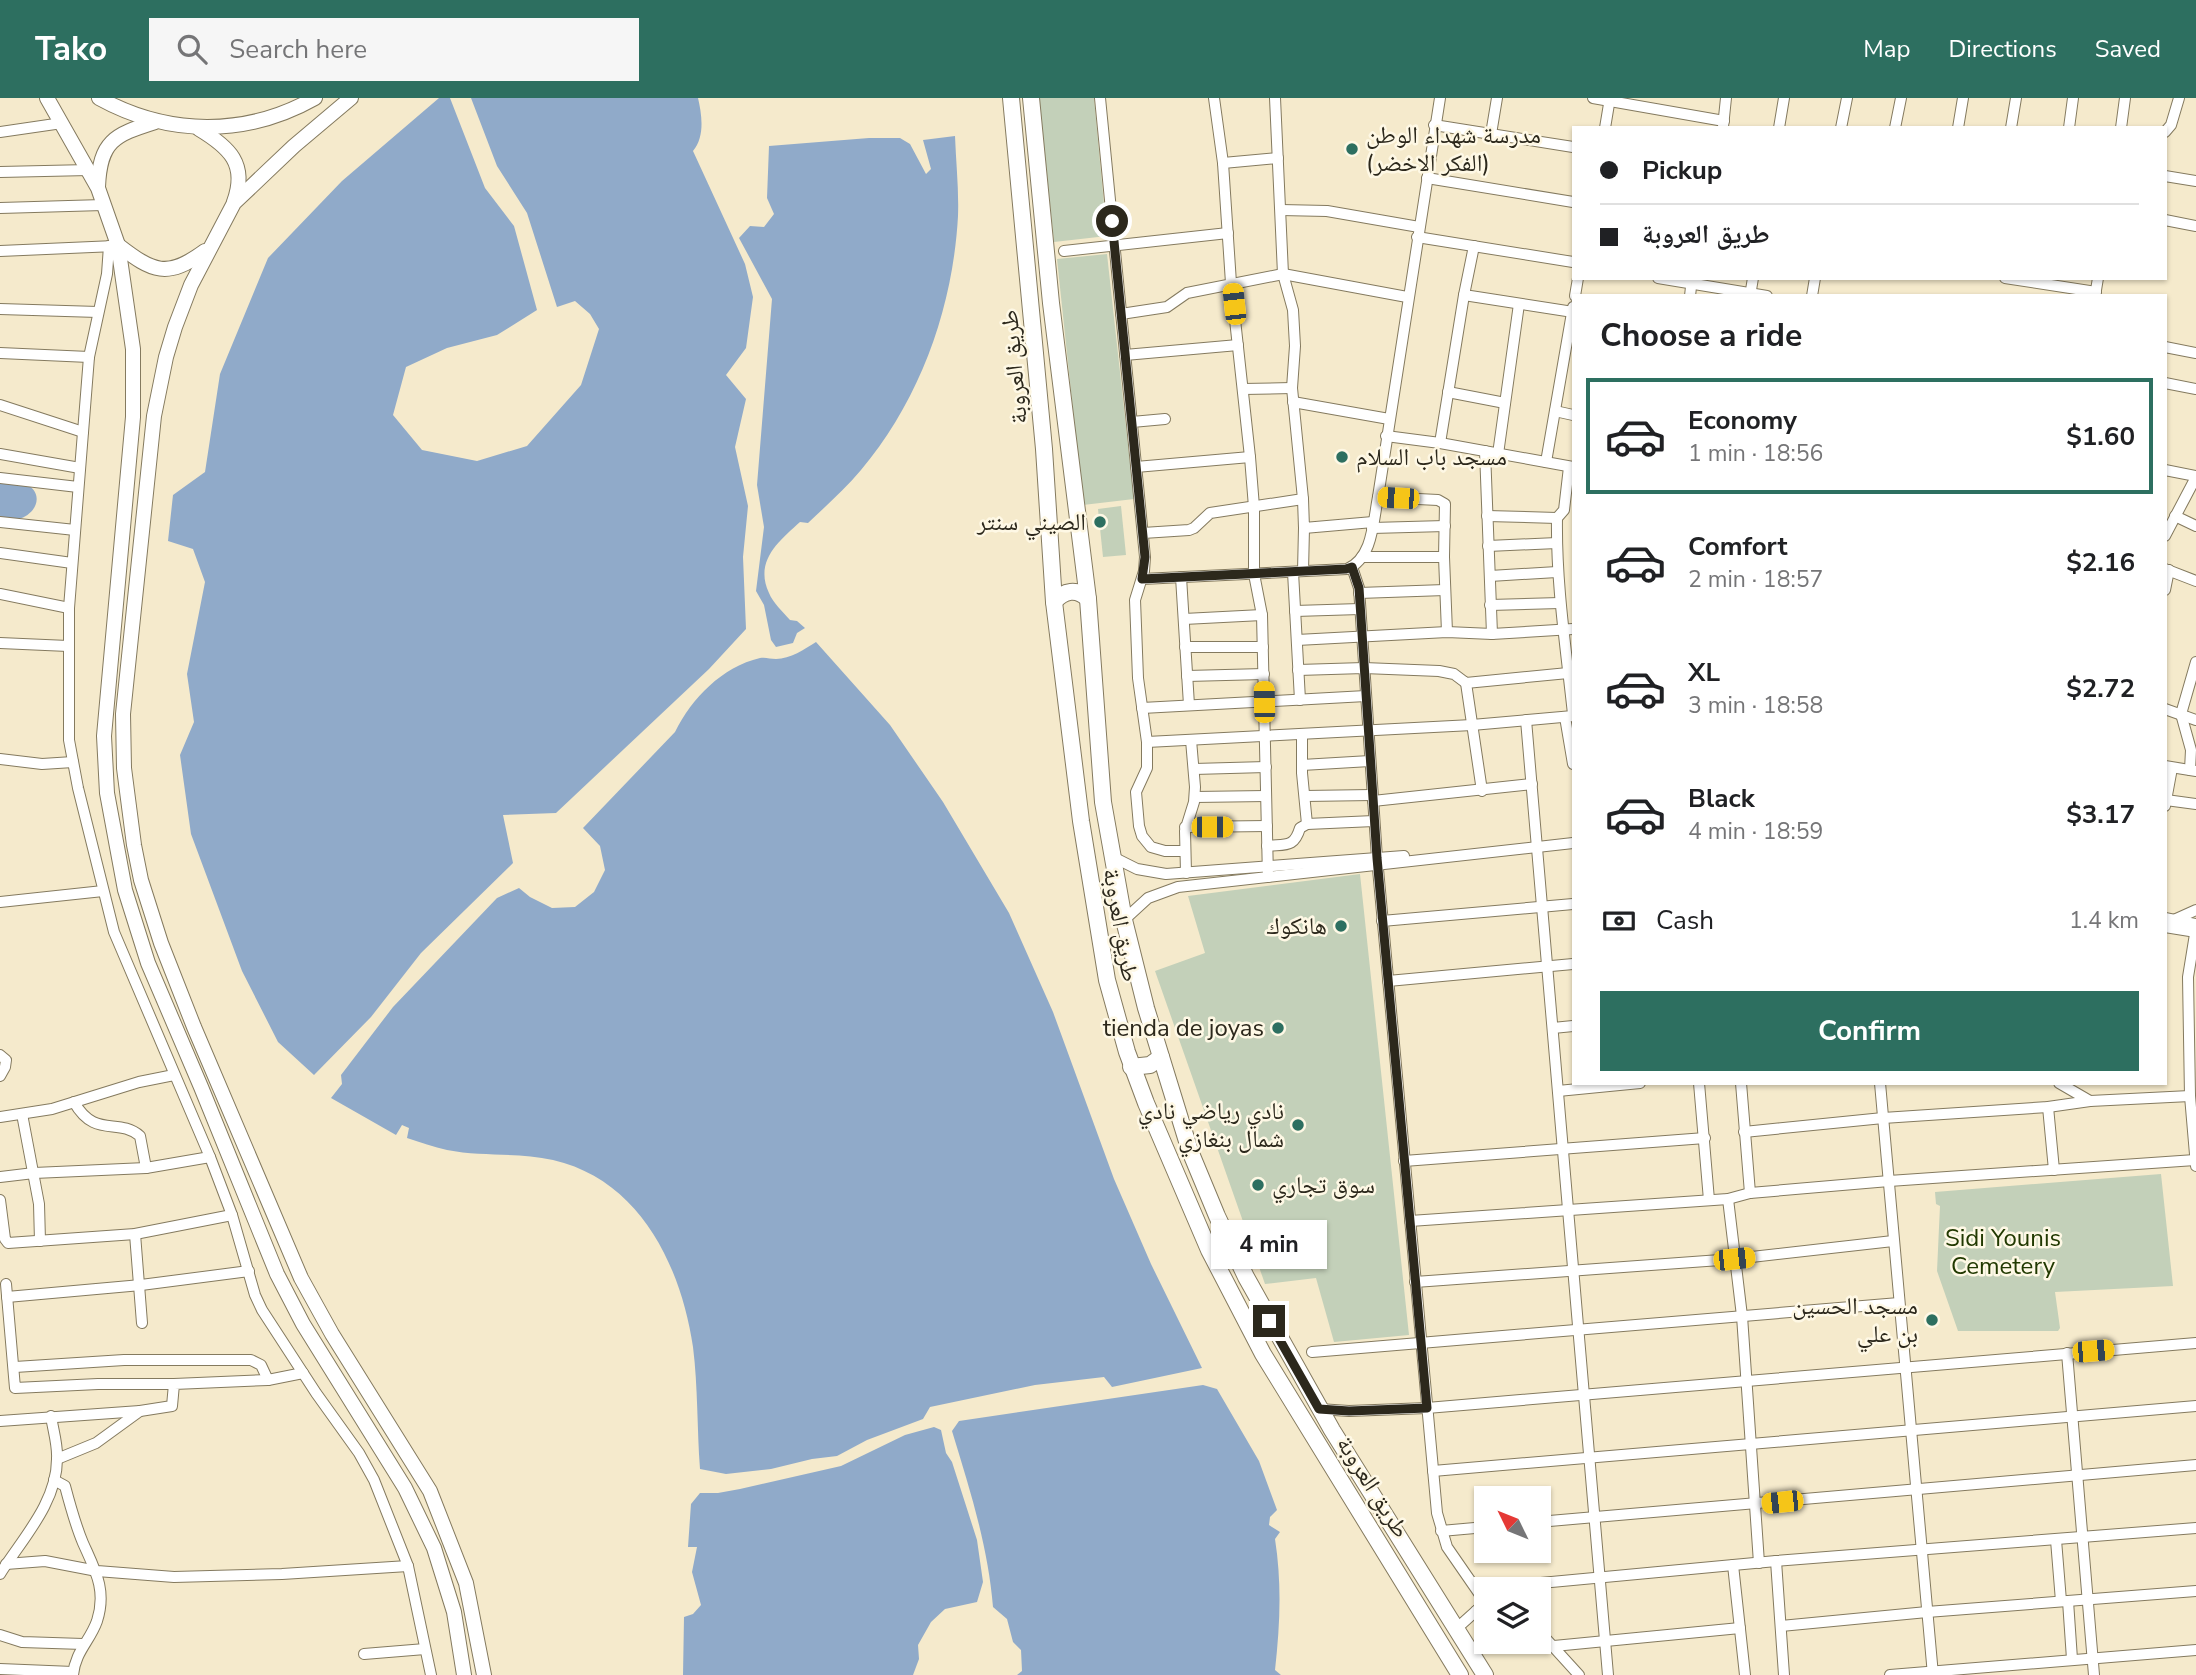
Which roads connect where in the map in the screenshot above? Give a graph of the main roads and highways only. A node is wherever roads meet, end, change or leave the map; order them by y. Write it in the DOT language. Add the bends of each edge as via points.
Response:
graph roads {
  1 [pos="47,98"];
  2 [pos="99,98"];
  3 [pos="315,98"];
  4 [pos="351,98"];
  5 [pos="1011,98"];
  6 [pos="1031,98"];
  7 [pos="155,122"];
  8 [pos="199,129"];
  9 [pos="98,188"];
  10 [pos="234,203"];
  11 [pos="113,246"];
  12 [pos="208,249"];
  13 [pos="1088,599"];
  14 [pos="1054,602"];
  15 [pos="194,1027"];
  16 [pos="177,1032"];
  17 [pos="1161,1057"];
  18 [pos="1131,1067"];
  19 [pos="218,1080"];
  20 [pos="201,1087"];
  21 [pos="464,1675"];
  22 [pos="484,1675"];
  23 [pos="1461,1675"];
  24 [pos="1485,1675"];
  1 -- 9 [label="main road"];
  2 -- 7 [label="main road"];
  3 -- 8 [label="main road" via="249,123"];
  4 -- 10 [label="main road"];
  5 -- 14 [label="highway, طريق العروبة"];
  6 -- 13 [label="highway, طريق العروبة"];
  7 -- 8 [label="main road"];
  7 -- 9 [label="main road" via="112,141 101,158"];
  8 -- 10 [label="main road" via="220,142 233,158 240,180"];
  9 -- 11 [label="main road"];
  10 -- 12 [label="main road"];
  11 -- 12 [label="main road" via="166,271"];
  11 -- 16 [label="main road" via="133,349 134,387 104,762 118,861 132,915"];
  12 -- 15 [label="main road" via="183,303 159,387 123,714 128,808 141,880"];
  13 -- 14 [label="highway" via="1073,591"];
  13 -- 17 [label="highway, طريق العروبة" via="1111,856"];
  14 -- 18 [label="highway, طريق العروبة" via="1092,892 1112,1000"];
  15 -- 16 [label="main road"];
  15 -- 19 [label="main road"];
  16 -- 20 [label="main road"];
  17 -- 18 [label="highway" via="1150,1065"];
  17 -- 24 [label="highway, طريق العروبة" via="1190,1151 1261,1307"];
  18 -- 23 [label="highway, طريق العروبة" via="1244,1321"];
  19 -- 20 [label="main road"];
  19 -- 22 [label="main road" via="301,1278 430,1491 466,1583"];
  20 -- 21 [label="main road" via="289,1299 395,1470 434,1548 452,1602"];
}
